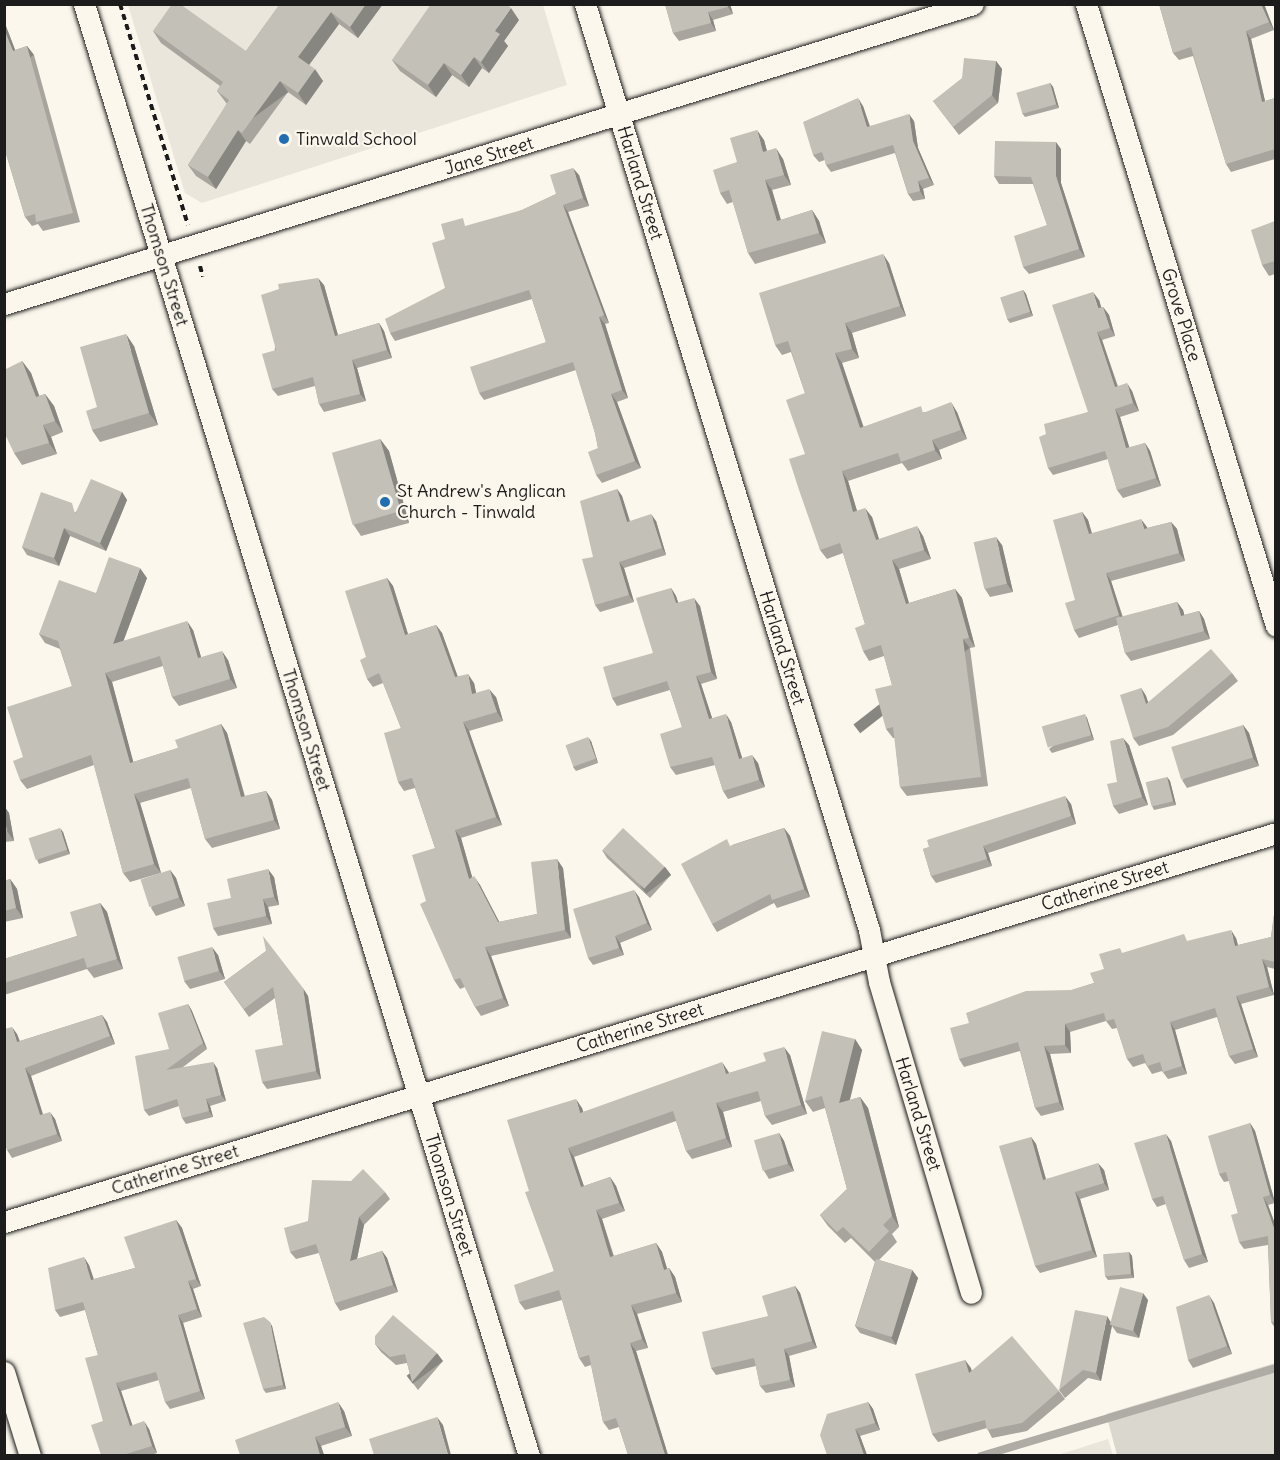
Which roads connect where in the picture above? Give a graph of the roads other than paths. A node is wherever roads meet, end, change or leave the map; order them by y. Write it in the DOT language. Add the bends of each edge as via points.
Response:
graph roads {
  1 [pos="84,4"];
  2 [pos="585,4"];
  3 [pos="974,4"];
  4 [pos="1086,4"];
  5 [pos="619,116"];
  6 [pos="161,254"];
  7 [pos="4,304"];
  8 [pos="1275,626"];
  9 [pos="1275,833"];
  10 [pos="873,957"];
  11 [pos="418,1096"];
  12 [pos="4,1222"];
  13 [pos="971,1293"];
  14 [pos="4,1372"];
  15 [pos="30,1455"];
  16 [pos="529,1455"];
  1 -- 6 [label="street, Thomson Street"];
  2 -- 5 [label="street, Harland Street"];
  3 -- 5 [label="street, Jane Street"];
  4 -- 8 [label="street, Grove Place"];
  5 -- 6 [label="street, Jane Street"];
  5 -- 10 [label="street, Harland Street"];
  6 -- 7 [label="street, Jane Street"];
  6 -- 11 [label="street, Thomson Street"];
  9 -- 10 [label="street, Catherine Street"];
  10 -- 11 [label="street, Catherine Street"];
  10 -- 13 [label="street, Harland Street"];
  11 -- 12 [label="street, Catherine Street"];
  11 -- 16 [label="street, Thomson Street"];
  14 -- 15 [label="street"];
}
